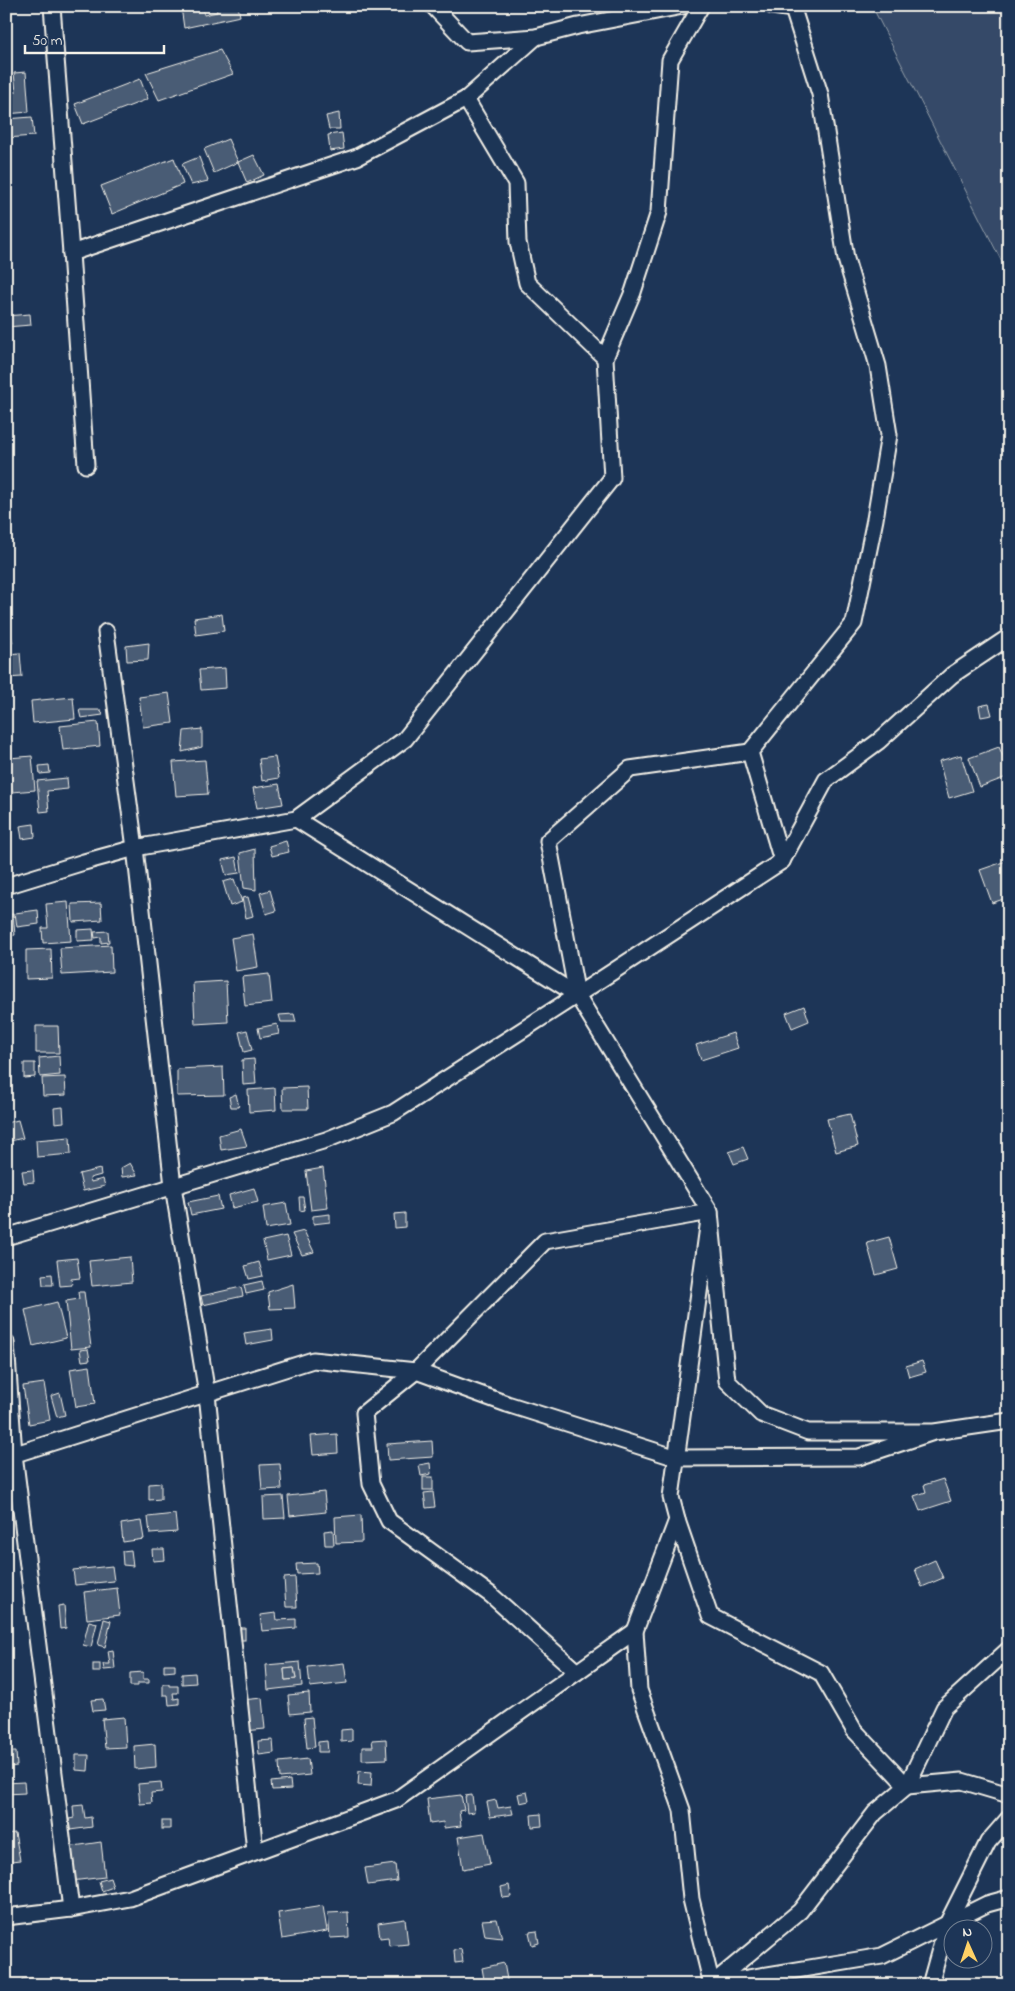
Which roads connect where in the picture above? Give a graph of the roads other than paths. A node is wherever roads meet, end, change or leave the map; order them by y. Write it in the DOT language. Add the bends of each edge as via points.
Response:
graph roads {
  1 [pos="52,6"];
  2 [pos="433,6"];
  3 [pos="683,6"];
  4 [pos="701,6"];
  5 [pos="772,6"];
  6 [pos="796,8"];
  7 [pos="536,37"];
  8 [pos="466,99"];
  9 [pos="71,253"];
  10 [pos="605,358"];
  11 [pos="86,465"];
  12 [pos="106,632"];
  13 [pos="1009,637"];
  14 [pos="750,752"];
  15 [pos="296,819"];
  16 [pos="135,848"];
  17 [pos="782,861"];
  18 [pos="6,886"];
  19 [pos="577,996"];
  20 [pos="173,1186"];
  21 [pos="710,1212"];
  22 [pos="6,1237"];
  23 [pos="6,1343"];
  24 [pos="416,1371"];
  25 [pos="207,1394"];
  26 [pos="1009,1421"];
  27 [pos="934,1432"];
  28 [pos="10,1456"];
  29 [pos="677,1458"];
  30 [pos="677,1520"];
  31 [pos="636,1631"];
  32 [pos="1009,1649"];
  33 [pos="577,1672"];
  34 [pos="906,1786"];
  35 [pos="1009,1795"];
  36 [pos="1009,1818"];
  37 [pos="255,1851"];
  38 [pos="1009,1898"];
  39 [pos="71,1909"];
  40 [pos="6,1916"];
  41 [pos="950,1918"];
  42 [pos="959,1918"];
  43 [pos="942,1926"];
  44 [pos="942,1942"];
  45 [pos="712,1984"];
  46 [pos="930,1985"];
  1 -- 9 [label="street"];
  2 -- 7 [label="street" via="467,42"];
  3 -- 7 [label="street"];
  4 -- 10 [label="street" via="670,60 659,212 633,292"];
  5 -- 6 [label="street"];
  6 -- 14 [label="street" via="820,94 846,259 878,366 889,435 854,623"];
  7 -- 8 [label="street"];
  8 -- 9 [label="street" via="357,157"];
  8 -- 10 [label="street" via="516,183 518,242 527,283"];
  9 -- 11 [label="street"];
  10 -- 15 [label="street" via="612,478 405,739"];
  12 -- 16 [label="street"];
  13 -- 17 [label="street" via="952,675 879,741 826,780"];
  14 -- 17 [label="street"];
  14 -- 19 [label="street" via="630,769 548,841"];
  15 -- 16 [label="street"];
  15 -- 19 [label="street"];
  16 -- 18 [label="street"];
  16 -- 20 [label="street"];
  17 -- 19 [label="street"];
  19 -- 20 [label="street" via="393,1112 326,1140"];
  19 -- 21 [label="street"];
  20 -- 22 [label="street"];
  20 -- 25 [label="street"];
  21 -- 24 [label="street" via="545,1242"];
  21 -- 27 [label="street" via="727,1381 761,1414 808,1432"];
  21 -- 29 [label="street"];
  23 -- 28 [label="street"];
  24 -- 25 [label="street" via="313,1360"];
  24 -- 29 [label="street" via="507,1404"];
  24 -- 33 [label="street" via="364,1414 371,1484 389,1521 491,1595"];
  25 -- 28 [label="street"];
  25 -- 37 [label="street"];
  26 -- 27 [label="street"];
  27 -- 29 [label="street" via="859,1457"];
  28 -- 39 [label="street"];
  29 -- 30 [label="street" via="671,1497"];
  30 -- 31 [label="street"];
  30 -- 34 [label="street" via="710,1616 821,1673 854,1730"];
  31 -- 33 [label="street"];
  31 -- 45 [label="street" via="639,1690 682,1810 691,1899"];
  32 -- 34 [label="street" via="944,1708"];
  33 -- 37 [label="street" via="396,1800"];
  34 -- 35 [label="street" via="962,1781"];
  34 -- 45 [label="street" via="875,1813 800,1911"];
  36 -- 41 [label="street" via="988,1842"];
  37 -- 39 [label="street" via="130,1898"];
  38 -- 42 [label="street" via="987,1904"];
  39 -- 40 [label="street"];
  43 -- 45 [label="street" via="882,1956"];
  44 -- 46 [label="street"];
}
